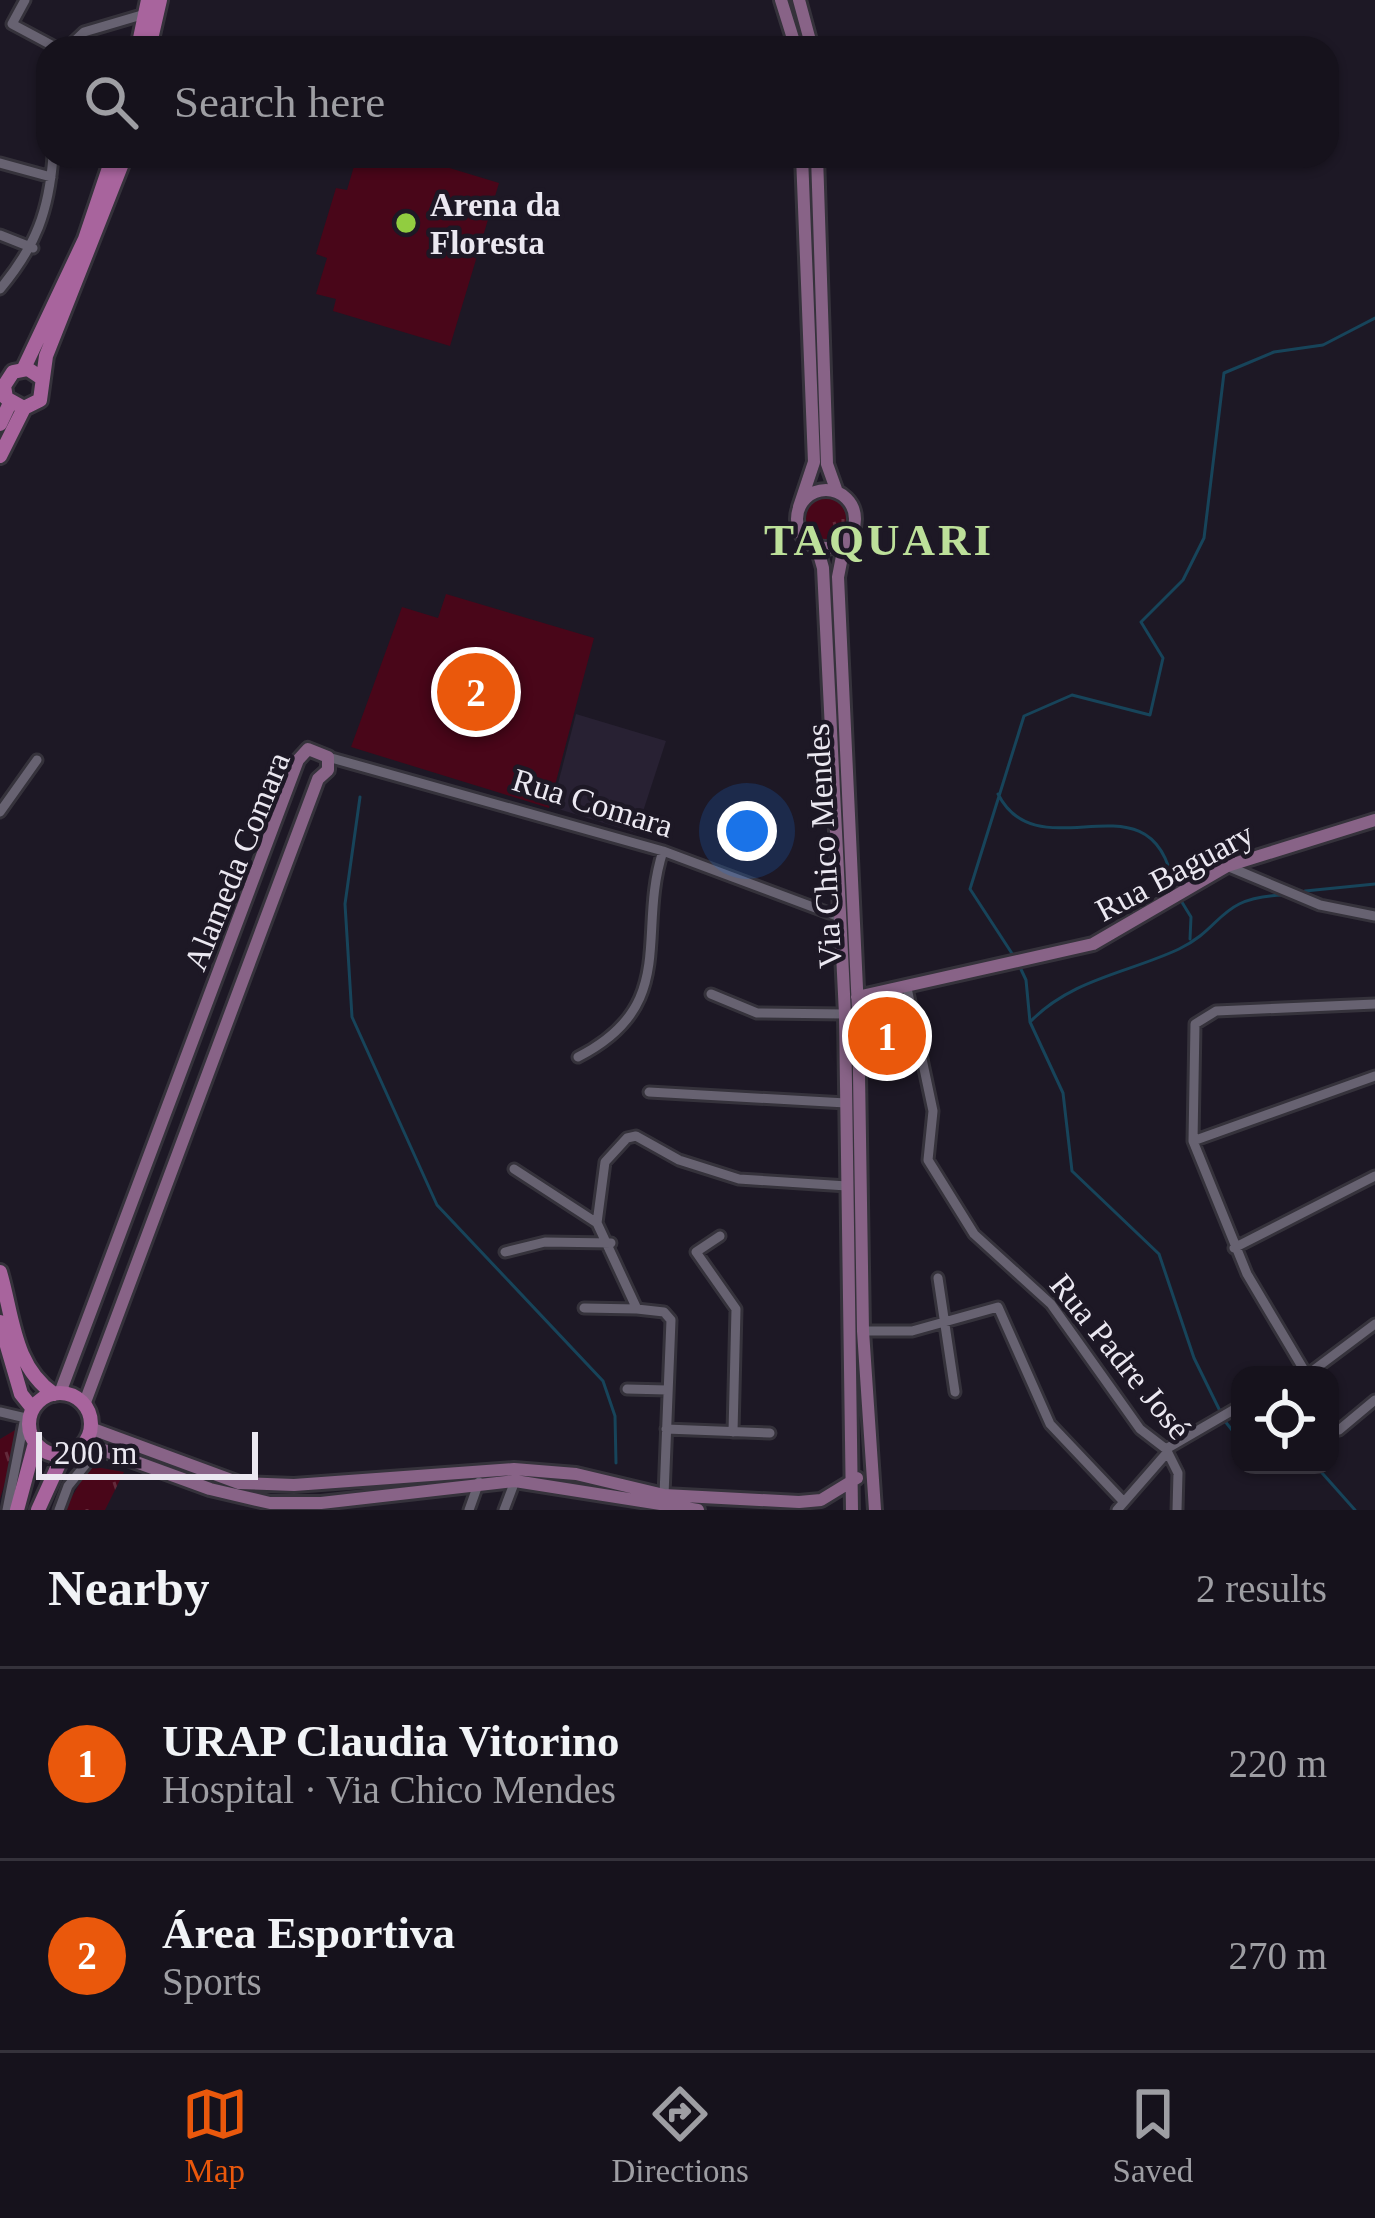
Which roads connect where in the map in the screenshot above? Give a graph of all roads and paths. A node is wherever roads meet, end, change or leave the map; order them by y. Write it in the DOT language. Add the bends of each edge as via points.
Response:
graph roads {
  1 [pos="25,0"];
  2 [pos="160,0"];
  3 [pos="781,0"];
  4 [pos="800,0"];
  5 [pos="146,7"];
  6 [pos="80,36"];
  7 [pos="152,36"];
  8 [pos="792,36"];
  9 [pos="809,36"];
  10 [pos="36,37"];
  11 [pos="0,163"];
  12 [pos="52,168"];
  13 [pos="109,168"];
  14 [pos="120,168"];
  15 [pos="802,168"];
  16 [pos="817,168"];
  17 [pos="51,177"];
  18 [pos="0,235"];
  19 [pos="33,248"];
  20 [pos="0,289"];
  21 [pos="24,368"];
  22 [pos="40,377"];
  23 [pos="3,379"];
  24 [pos="17,406"];
  25 [pos="0,424"];
  26 [pos="0,456"];
  27 [pos="837,492"];
  28 [pos="799,507"];
  29 [pos="845,541"];
  30 [pos="818,547"];
  31 [pos="328,757"];
  32 [pos="37,760"];
  33 [pos="298,769"];
  34 [pos="318,779"];
  35 [pos="0,812"];
  36 [pos="1375,820"];
  37 [pos="663,851"];
  38 [pos="1227,866"];
  39 [pos="837,916"];
  40 [pos="1375,916"];
  41 [pos="907,988"];
  42 [pos="711,994"];
  43 [pos="857,998"];
  44 [pos="1375,1004"];
  45 [pos="845,1014"];
  46 [pos="578,1057"];
  47 [pos="1375,1076"];
  48 [pos="650,1093"];
  49 [pos="846,1103"];
  50 [pos="1193,1141"];
  51 [pos="514,1169"];
  52 [pos="1375,1176"];
  53 [pos="847,1186"];
  54 [pos="597,1223"];
  55 [pos="720,1236"];
  56 [pos="610,1244"];
  57 [pos="1234,1248"];
  58 [pos="505,1252"];
  59 [pos="0,1272"];
  60 [pos="938,1278"];
  61 [pos="584,1308"];
  62 [pos="637,1310"];
  63 [pos="944,1324"];
  64 [pos="1375,1324"];
  65 [pos="1,1326"];
  66 [pos="862,1331"];
  67 [pos="1302,1366"];
  68 [pos="1319,1366"];
  69 [pos="627,1389"];
  70 [pos="667,1390"];
  71 [pos="956,1392"];
  72 [pos="57,1394"];
  73 [pos="1375,1400"];
  74 [pos="84,1405"];
  75 [pos="1231,1411"];
  76 [pos="0,1412"];
  77 [pos="29,1415"];
  78 [pos="666,1429"];
  79 [pos="1339,1430"];
  80 [pos="733,1432"];
  81 [pos="770,1433"];
  82 [pos="92,1439"];
  83 [pos="35,1443"];
  84 [pos="1166,1452"];
  85 [pos="63,1455"];
  86 [pos="870,1474"];
  87 [pos="515,1481"];
  88 [pos="479,1482"];
  89 [pos="852,1482"];
  90 [pos="616,1489"];
  91 [pos="664,1495"];
  92 [pos="1120,1506"];
  93 [pos="7,1510"];
  94 [pos="17,1510"];
  95 [pos="38,1510"];
  96 [pos="59,1510"];
  97 [pos="469,1510"];
  98 [pos="504,1510"];
  99 [pos="698,1510"];
  100 [pos="852,1510"];
  101 [pos="874,1510"];
  102 [pos="1177,1510"];
  1 -- 10 [label="street" via="12,24"];
  2 -- 7 [label="main road"];
  3 -- 8 [label="street"];
  4 -- 9 [label="street"];
  5 -- 6 [label="street"];
  11 -- 17 [label="street"];
  12 -- 17 [label="street"];
  13 -- 21 [label="main road"];
  14 -- 22 [label="main road"];
  15 -- 28 [label="street" via="814,462"];
  16 -- 27 [label="street" via="827,464"];
  17 -- 19 [label="street"];
  18 -- 19 [label="street"];
  19 -- 20 [label="street"];
  21 -- 22 [label="main road"];
  21 -- 23 [label="main road"];
  22 -- 24 [label="main road" via="43,394"];
  23 -- 24 [label="main road"];
  24 -- 25 [label="main road"];
  24 -- 26 [label="main road"];
  27 -- 28 [label="street" via="813,493"];
  27 -- 29 [label="street" via="855,520"];
  28 -- 30 [label="street" via="800,532"];
  29 -- 30 [label="street"];
  29 -- 43 [label="street, Via Chico Mendes" via="838,577"];
  30 -- 39 [label="street, Via Chico Mendes"];
  31 -- 33 [label="street, Alameda Comara" via="308,749"];
  31 -- 34 [label="street, Alameda Comara"];
  31 -- 37 [label="street, Rua Comara"];
  32 -- 35 [label="street"];
  33 -- 34 [label="street"];
  33 -- 72 [label="street, Alameda Comara"];
  34 -- 74 [label="street, Alameda Comara"];
  36 -- 38 [label="street, Rua Baguary"];
  37 -- 39 [label="street, Rua Comara"];
  37 -- 46 [label="street" via="641,995 609,1039"];
  38 -- 40 [label="street" via="1320,905"];
  38 -- 41 [label="street, Rua Baguary" via="1120,932"];
  39 -- 45 [label="street, Via Chico Mendes"];
  41 -- 43 [label="street, Rua Baguary"];
  41 -- 84 [label="street, Rua Padre José" via="933,1112 925,1148 942,1187 974,1234 1066,1321 1130,1415"];
  42 -- 45 [label="street" via="757,1012"];
  43 -- 66 [label="street, Via Chico Mendes"];
  44 -- 50 [label="street" via="1207,1013 1195,1024"];
  45 -- 49 [label="street, Via Chico Mendes"];
  47 -- 50 [label="street"];
  48 -- 49 [label="street"];
  49 -- 53 [label="street, Via Chico Mendes"];
  50 -- 57 [label="street"];
  51 -- 54 [label="street"];
  52 -- 57 [label="street"];
  53 -- 54 [label="street" via="740,1179 636,1136 605,1162"];
  53 -- 89 [label="street, Via Chico Mendes"];
  54 -- 56 [label="street"];
  55 -- 80 [label="street" via="696,1252 736,1309"];
  56 -- 58 [label="street" via="545,1242"];
  56 -- 62 [label="street"];
  57 -- 67 [label="street"];
  59 -- 72 [label="main road" via="21,1355 35,1381"];
  60 -- 63 [label="street"];
  61 -- 62 [label="street"];
  62 -- 70 [label="street" via="670,1316"];
  63 -- 66 [label="street"];
  63 -- 71 [label="street"];
  63 -- 92 [label="street" via="998,1307 1050,1424"];
  64 -- 68 [label="street"];
  65 -- 77 [label="main road"];
  66 -- 86 [label="street, Via Chico Mendes"];
  69 -- 70 [label="street"];
  70 -- 78 [label="street"];
  72 -- 74 [label="main road"];
  72 -- 77 [label="main road"];
  73 -- 79 [label="street"];
  74 -- 82 [label="main road"];
  75 -- 84 [label="street"];
  76 -- 77 [label="street"];
  77 -- 83 [label="main road"];
  77 -- 93 [label="street"];
  78 -- 80 [label="street"];
  78 -- 91 [label="street"];
  80 -- 81 [label="street"];
  82 -- 85 [label="main road"];
  82 -- 88 [label="street" via="210,1490 270,1503"];
  82 -- 90 [label="street" via="255,1485 495,1468 554,1471"];
  82 -- 96 [label="street"];
  83 -- 85 [label="main road"];
  83 -- 94 [label="main road"];
  84 -- 92 [label="street"];
  84 -- 102 [label="street, Rua Padre José" via="1178,1473"];
  85 -- 95 [label="main road"];
  86 -- 89 [label="street"];
  86 -- 101 [label="street, Via Chico Mendes"];
  87 -- 88 [label="street"];
  87 -- 90 [label="street"];
  87 -- 98 [label="street"];
  88 -- 97 [label="street"];
  89 -- 91 [label="street" via="799,1502"];
  89 -- 100 [label="street, Via Chico Mendes"];
  90 -- 91 [label="street"];
  90 -- 99 [label="street"];
}
